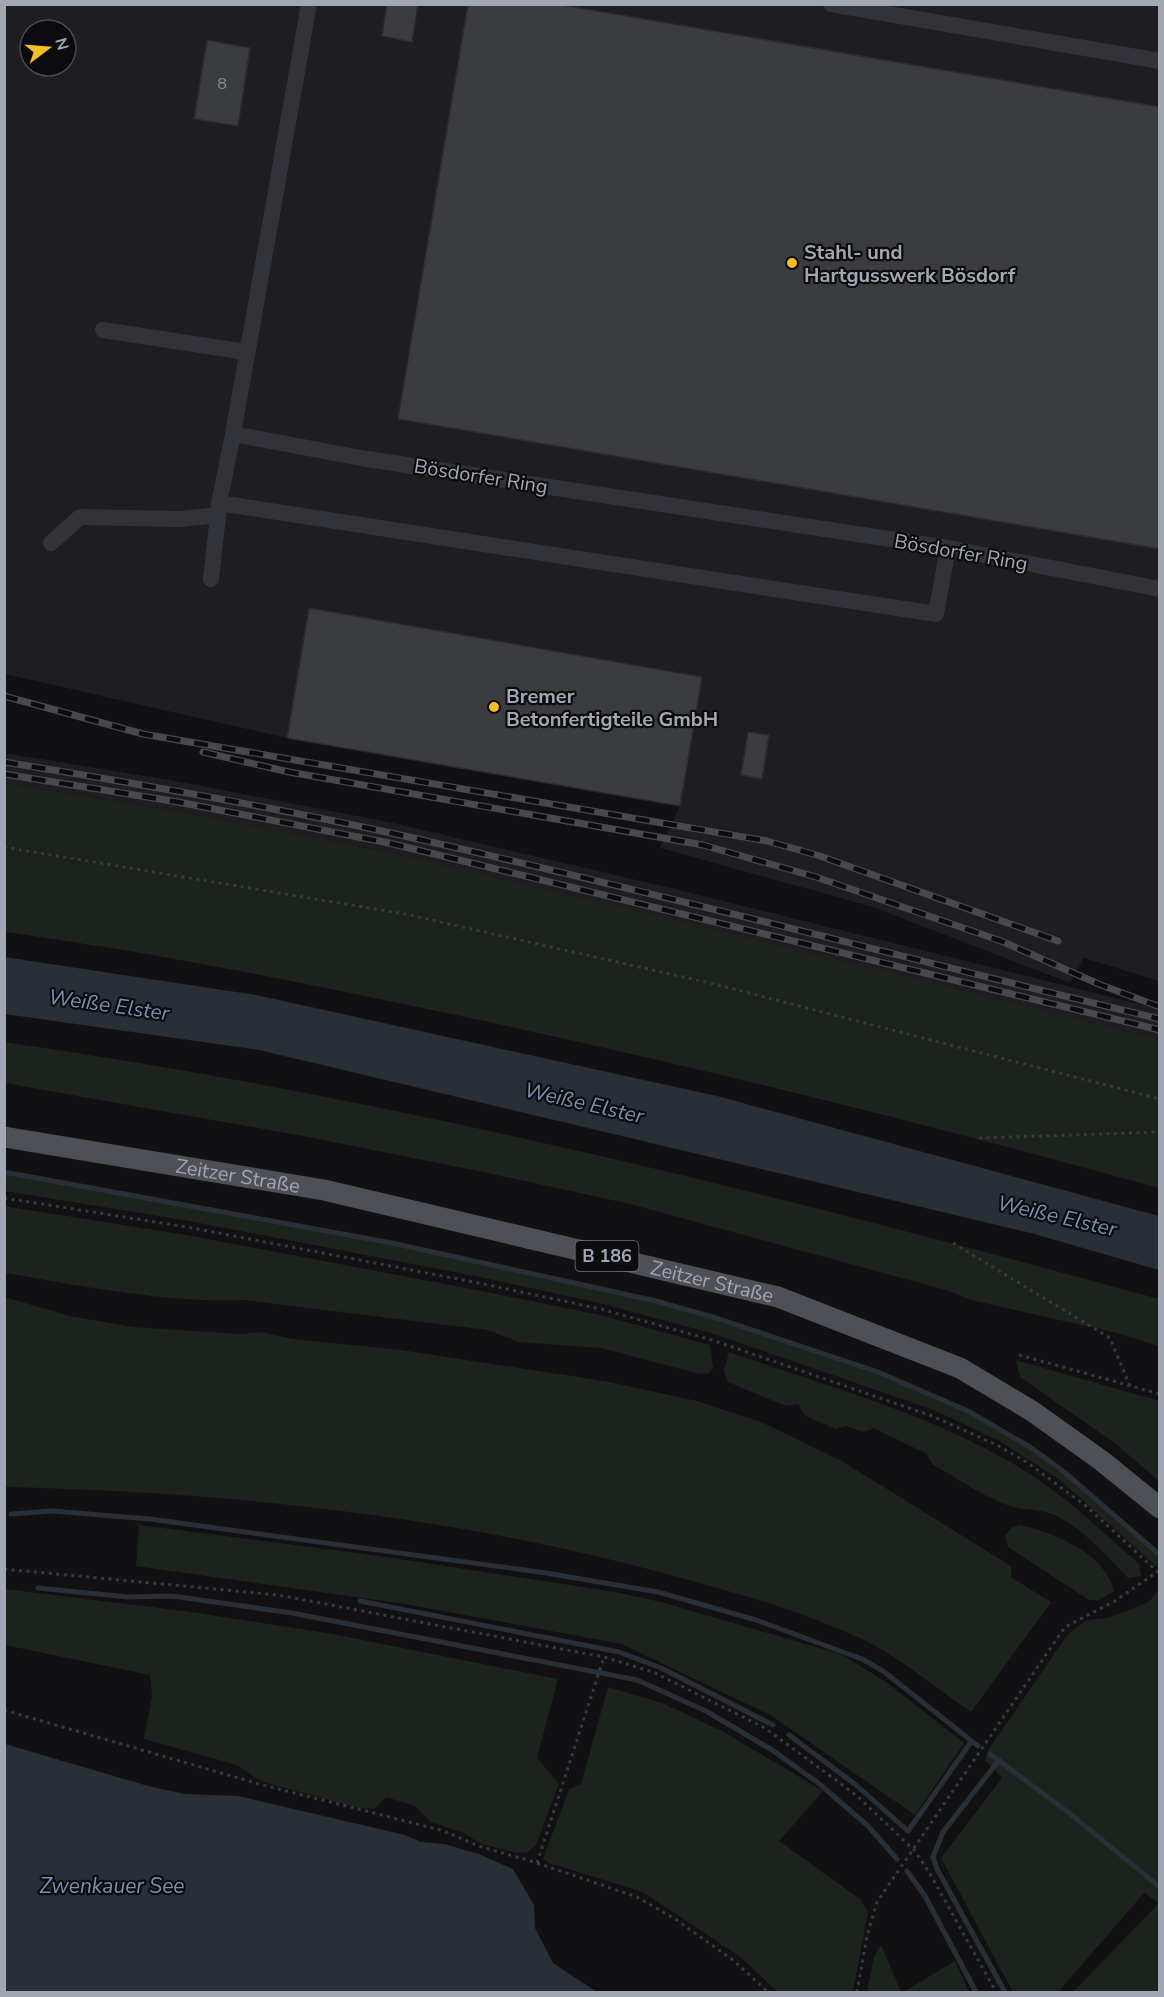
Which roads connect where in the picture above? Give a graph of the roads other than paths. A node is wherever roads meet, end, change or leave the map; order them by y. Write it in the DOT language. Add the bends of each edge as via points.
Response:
graph roads {
  1 [pos="309,4"];
  2 [pos="831,4"];
  3 [pos="1160,61"];
  4 [pos="103,330"];
  5 [pos="246,352"];
  6 [pos="233,434"];
  7 [pos="219,509"];
  8 [pos="51,543"];
  9 [pos="948,548"];
  10 [pos="211,579"];
  11 [pos="1160,589"];
  12 [pos="4,1137"];
  13 [pos="1160,1508"];
  1 -- 5 [label="street"];
  2 -- 3 [label="street"];
  4 -- 5 [label="street"];
  5 -- 6 [label="street"];
  6 -- 7 [label="street"];
  6 -- 9 [label="street, Bösdorfer Ring" via="362,458"];
  7 -- 8 [label="street" via="179,519 80,517"];
  7 -- 9 [label="street" via="936,614"];
  7 -- 10 [label="street"];
  9 -- 11 [label="street, Bösdorfer Ring"];
  12 -- 13 [label="main road, Zeitzer Straße / B 186" via="324,1190 778,1297 960,1368 1041,1417"];
}
